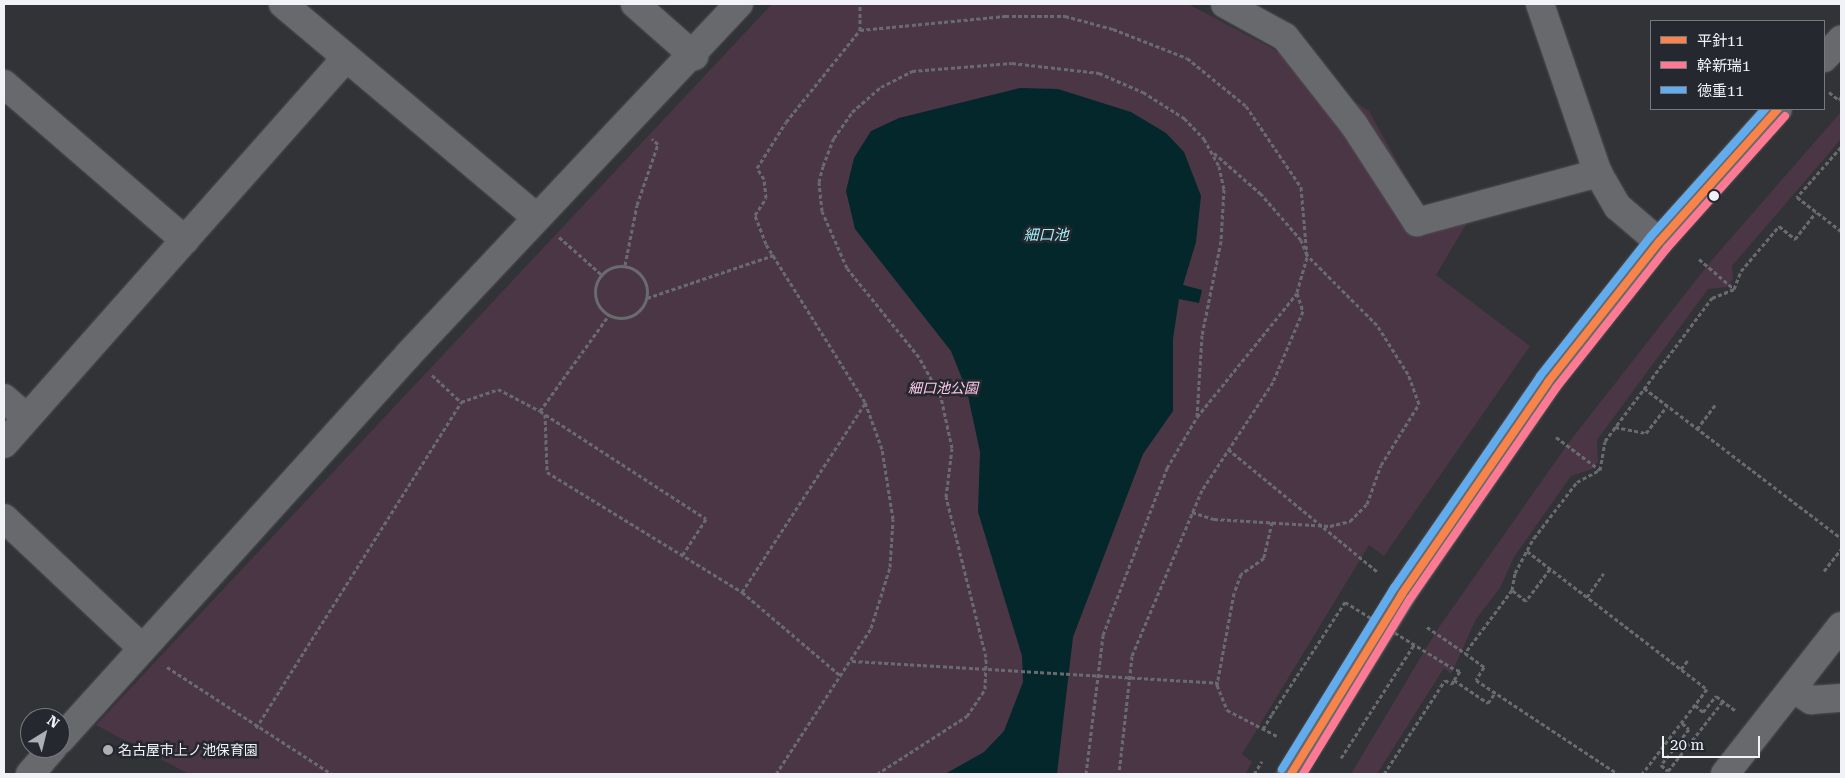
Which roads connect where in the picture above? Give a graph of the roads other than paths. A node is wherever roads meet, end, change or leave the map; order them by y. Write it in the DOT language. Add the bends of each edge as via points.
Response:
graph roads {
  1 [pos="283,4"];
  2 [pos="635,4"];
  3 [pos="739,4"];
  4 [pos="1225,4"];
  5 [pos="1540,4"];
  6 [pos="694,56"];
  7 [pos="345,59"];
  8 [pos="4,84"];
  9 [pos="1777,110"];
  10 [pos="1598,173"];
  11 [pos="536,217"];
  12 [pos="185,240"];
  13 [pos="1659,242"];
  14 [pos="4,398"];
  15 [pos="27,418"];
  16 [pos="4,444"];
  17 [pos="4,518"];
  18 [pos="1841,626"];
  19 [pos="141,646"];
  20 [pos="1793,688"];
  21 [pos="1841,698"];
  22 [pos="70,728"];
  23 [pos="44,758"];
  24 [pos="30,774"];
  25 [pos="1290,774"];
  26 [pos="1725,774"];
  1 -- 7 [label="street"];
  2 -- 6 [label="street"];
  3 -- 6 [label="street"];
  4 -- 10 [label="street" via="1285,37 1354,125 1417,222"];
  5 -- 10 [label="street"];
  6 -- 11 [label="street"];
  7 -- 11 [label="street"];
  7 -- 12 [label="street"];
  8 -- 12 [label="street"];
  9 -- 13 [label="street"];
  10 -- 13 [label="street" via="1618,207"];
  11 -- 19 [label="street"];
  12 -- 15 [label="street"];
  13 -- 25 [label="street" via="1475,484"];
  14 -- 15 [label="street"];
  15 -- 16 [label="street"];
  17 -- 19 [label="street"];
  18 -- 20 [label="street"];
  19 -- 22 [label="street"];
  20 -- 21 [label="street" via="1811,700"];
  20 -- 26 [label="street"];
  23 -- 24 [label="street"];
}
